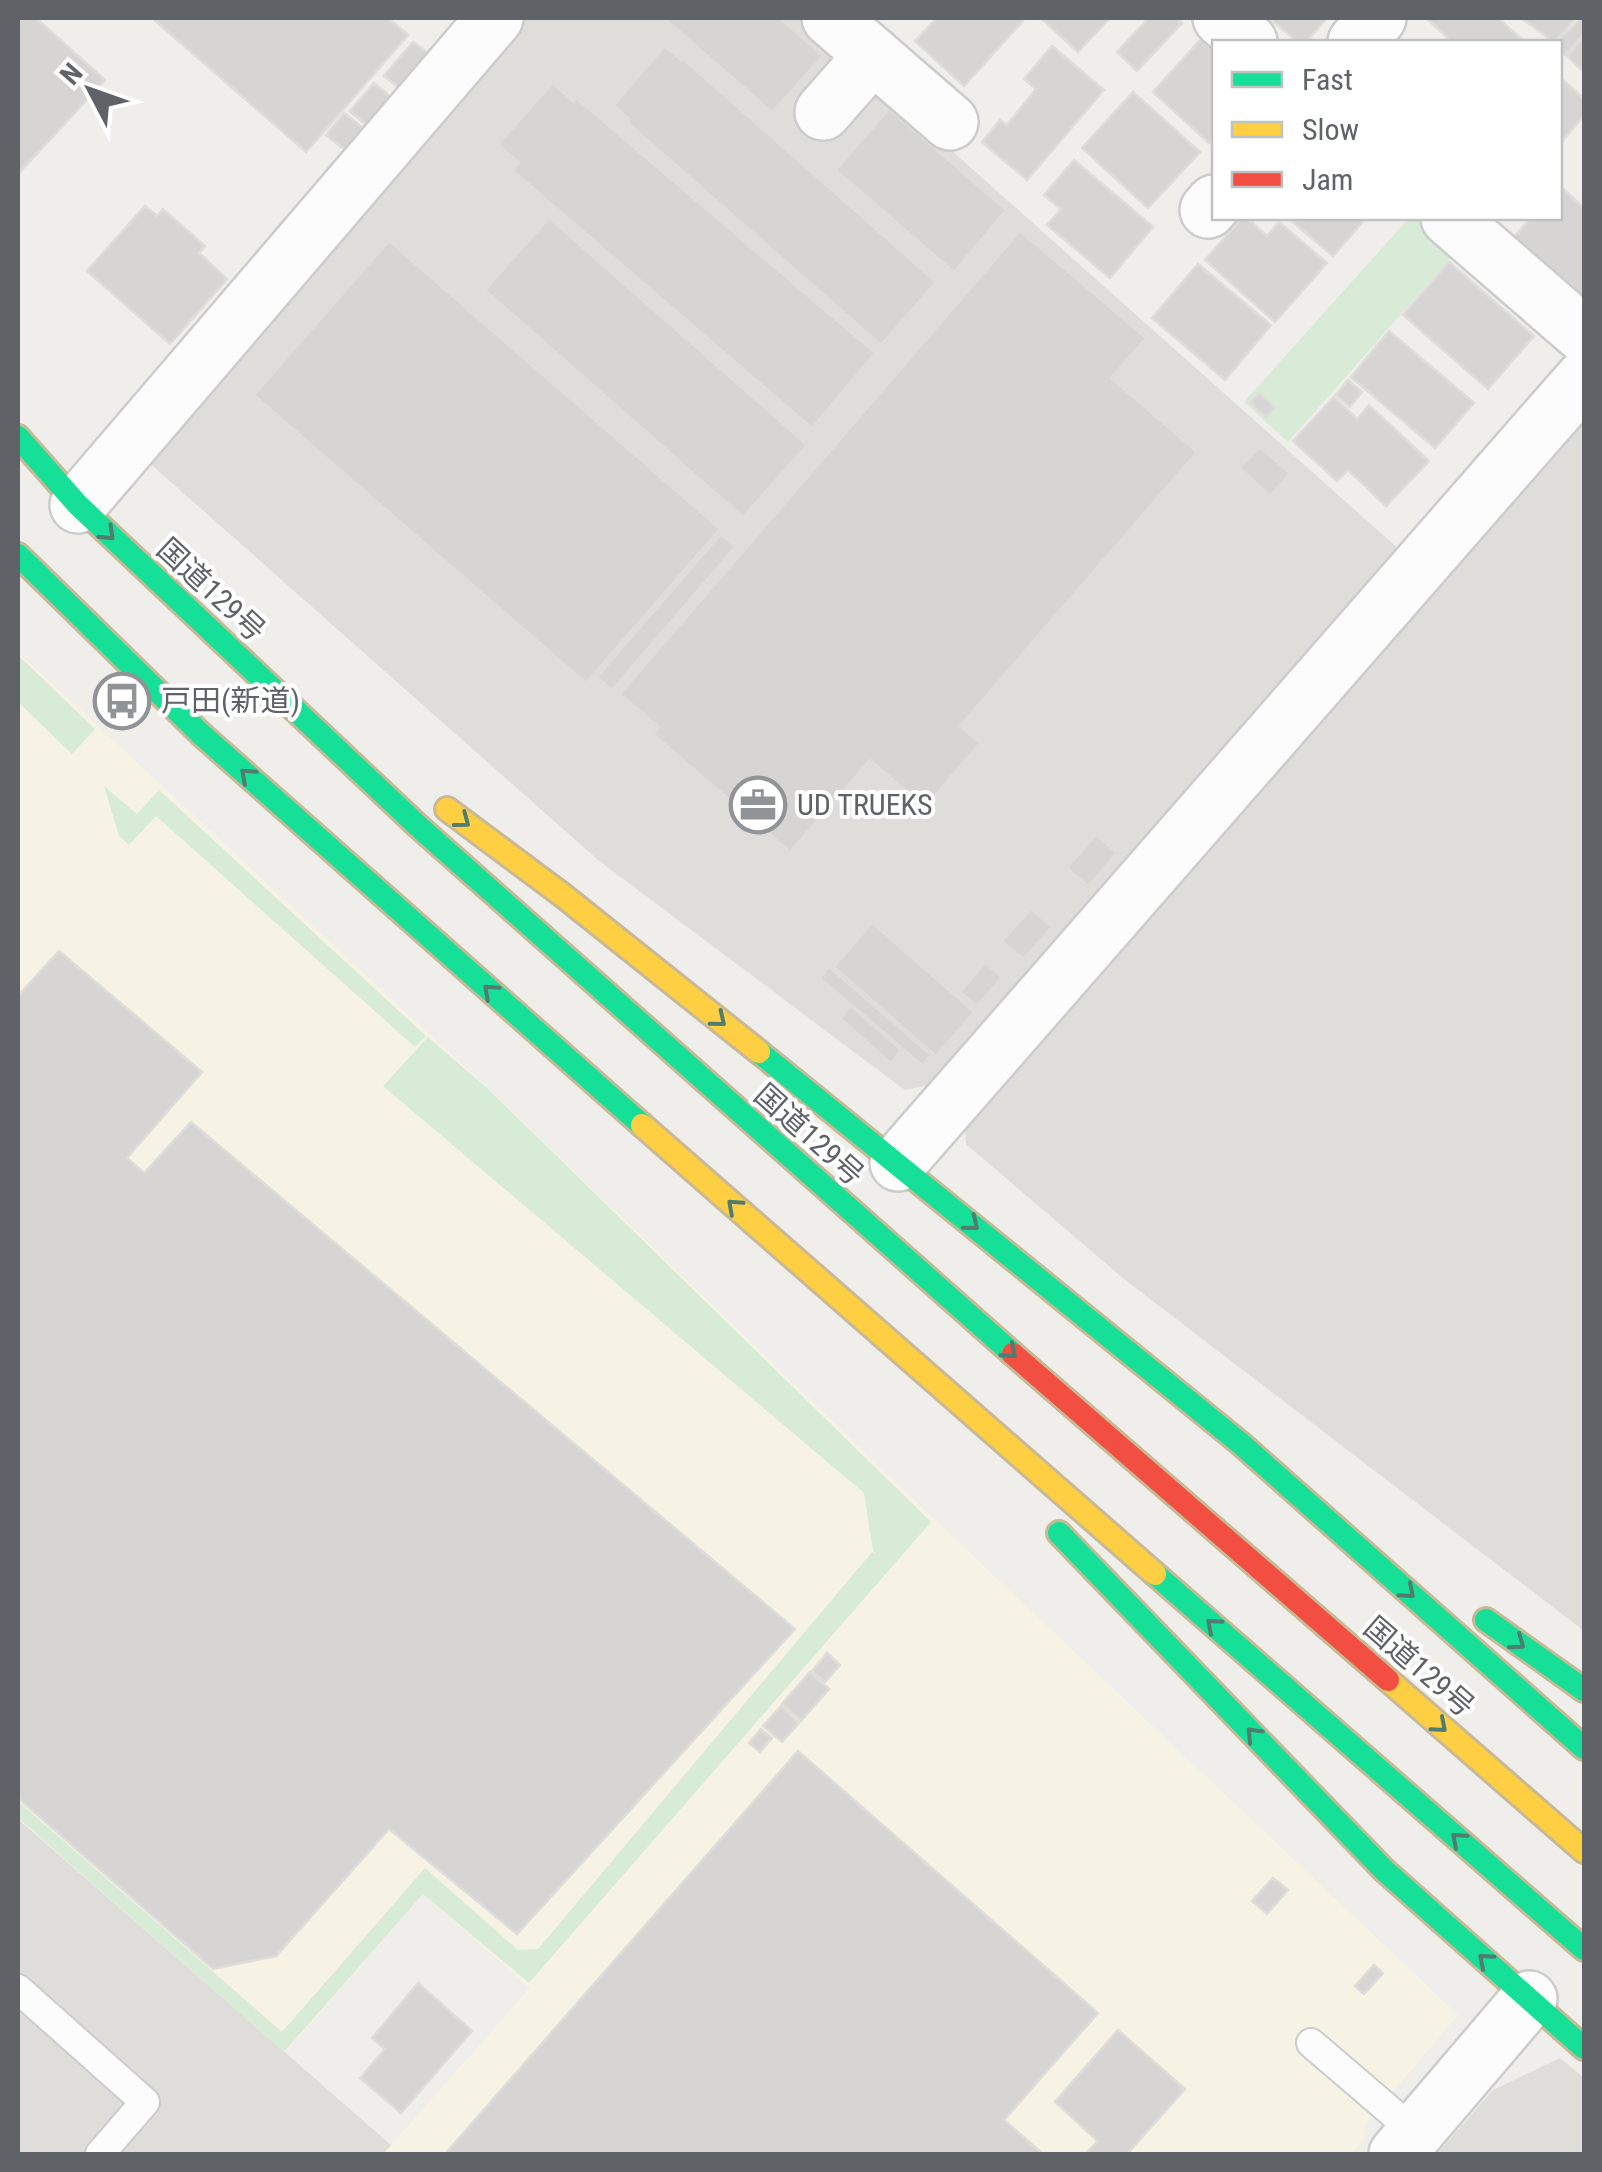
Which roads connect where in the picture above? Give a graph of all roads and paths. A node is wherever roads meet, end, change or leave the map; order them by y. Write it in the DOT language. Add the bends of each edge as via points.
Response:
graph roads {
  1 [pos="495,18"];
  2 [pos="830,18"];
  3 [pos="1221,18"];
  4 [pos="1378,18"];
  5 [pos="1247,40"];
  6 [pos="1358,40"];
  7 [pos="873,55"];
  8 [pos="824,112"];
  9 [pos="950,122"];
  10 [pos="1452,220"];
  11 [pos="1584,335"];
  12 [pos="1584,378"];
  13 [pos="18,438"];
  14 [pos="78,505"];
  15 [pos="18,555"];
  16 [pos="216,637"];
  17 [pos="389,766"];
  18 [pos="436,800"];
  19 [pos="898,1163"];
  20 [pos="807,1271"];
  21 [pos="1240,1443"];
  22 [pos="985,1456"];
  23 [pos="1040,1514"];
  24 [pos="1428,1578"];
  25 [pos="1475,1612"];
  26 [pos="1584,1690"];
  27 [pos="1584,1748"];
  28 [pos="1584,1851"];
  29 [pos="1584,1949"];
  30 [pos="18,1988"];
  31 [pos="1529,1999"];
  32 [pos="1312,2043"];
  33 [pos="1584,2048"];
  34 [pos="1406,2144"];
  35 [pos="100,2154"];
  1 -- 14 [label="street"];
  2 -- 7 [label="street"];
  3 -- 5 [label="street"];
  4 -- 6 [label="street"];
  7 -- 8 [label="street"];
  7 -- 9 [label="street"];
  10 -- 11 [label="street"];
  12 -- 19 [label="street"];
  13 -- 14 [label="highway, 国道129号"];
  14 -- 16 [label="highway, 国道129号, one-way"];
  20 -- 15 [label="highway, one-way" via="202,736"];
  16 -- 17 [label="highway"];
  16 -- 28 [label="highway, 国道129号, one-way" via="858,1219"];
  18 -- 19 [label="highway, one-way"];
  19 -- 21 [label="highway, one-way"];
  20 -- 22 [label="highway"];
  29 -- 20 [label="highway, one-way"];
  21 -- 24 [label="highway"];
  21 -- 27 [label="highway, one-way"];
  31 -- 23 [label="highway, one-way" via="1384,1870"];
  25 -- 26 [label="highway, one-way"];
  30 -- 35 [label="lane" via="145,2102"];
  31 -- 33 [label="highway"];
  31 -- 34 [label="street"];
  32 -- 34 [label="lane"];
}
